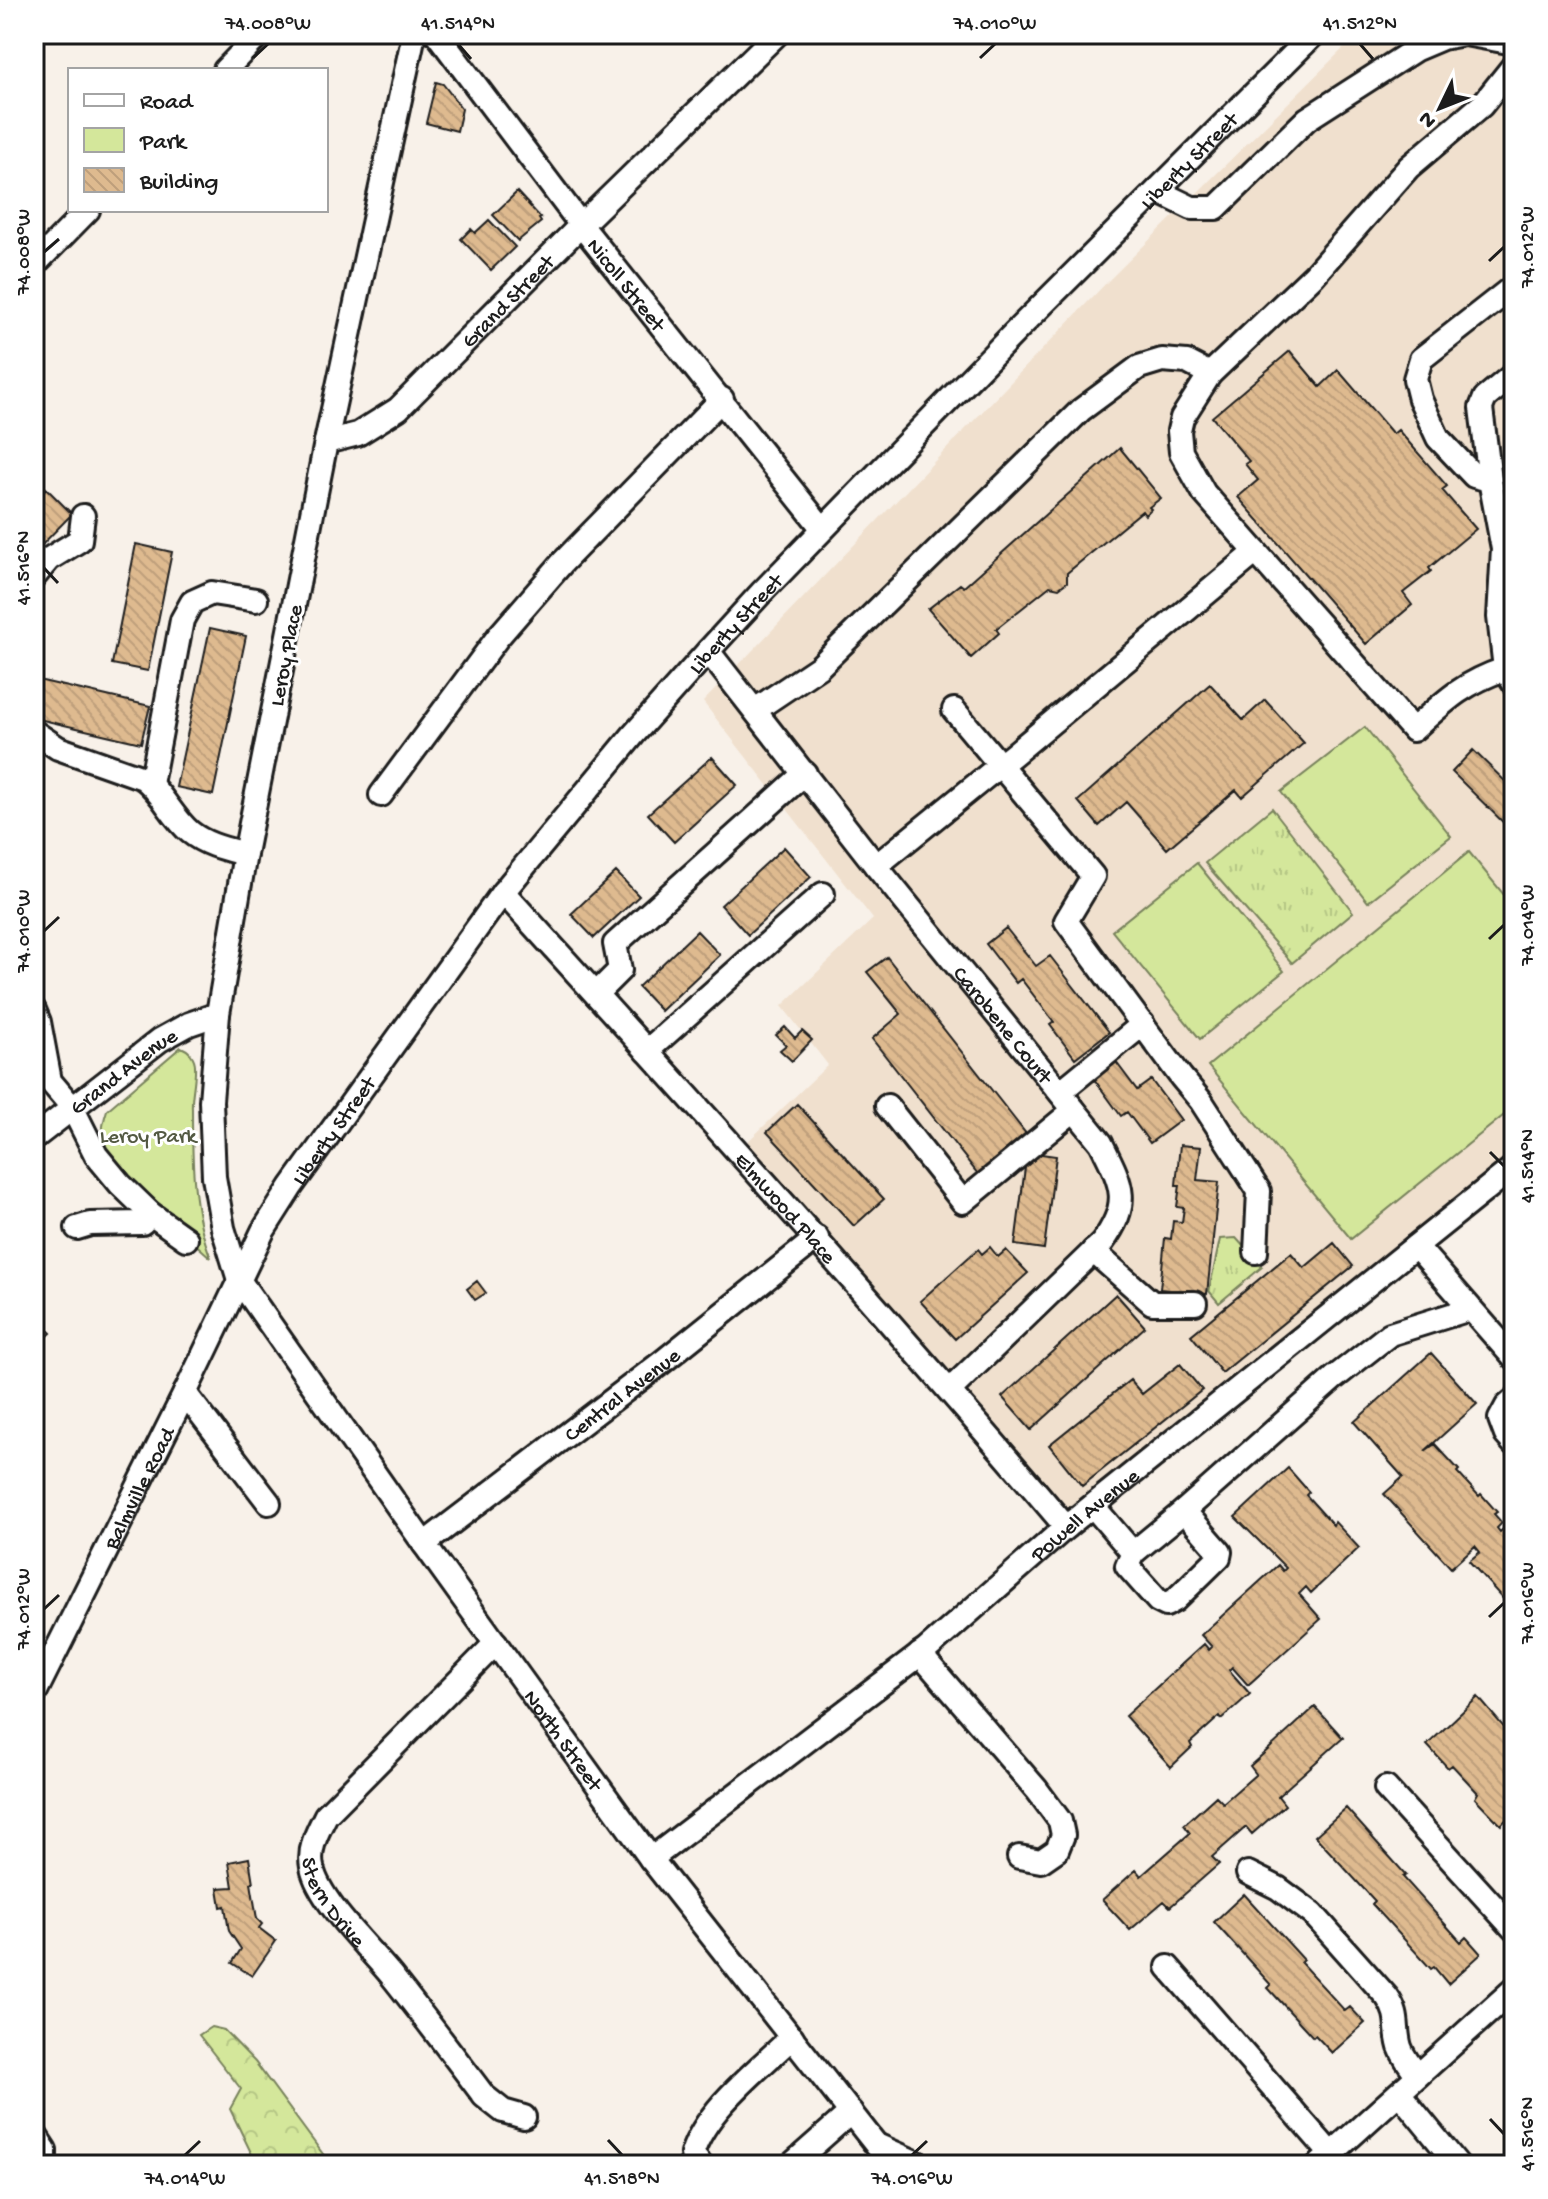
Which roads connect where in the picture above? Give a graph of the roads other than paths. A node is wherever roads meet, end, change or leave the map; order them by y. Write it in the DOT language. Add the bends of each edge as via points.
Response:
graph roads {
  1 [pos="260,34"];
  2 [pos="414,34"];
  3 [pos="437,34"];
  4 [pos="777,34"];
  5 [pos="1314,34"];
  6 [pos="1464,34"];
  7 [pos="1514,43"];
  8 [pos="1514,65"];
  9 [pos="227,68"];
  10 [pos="1157,191"];
  11 [pos="86,212"];
  12 [pos="581,225"];
  13 [pos="34,265"];
  14 [pos="1514,286"];
  15 [pos="1210,374"];
  16 [pos="1514,374"];
  17 [pos="722,399"];
  18 [pos="326,442"];
  19 [pos="1490,480"];
  20 [pos="83,516"];
  21 [pos="823,529"];
  22 [pos="1256,552"];
  23 [pos="34,577"];
  24 [pos="256,600"];
  25 [pos="708,651"];
  26 [pos="1511,677"];
  27 [pos="755,710"];
  28 [pos="954,710"];
  29 [pos="34,732"];
  30 [pos="1001,763"];
  31 [pos="805,773"];
  32 [pos="151,784"];
  33 [pos="381,795"];
  34 [pos="245,854"];
  35 [pos="876,866"];
  36 [pos="503,892"];
  37 [pos="823,894"];
  38 [pos="596,994"];
  39 [pos="218,1014"];
  40 [pos="36,1019"];
  41 [pos="1143,1024"];
  42 [pos="647,1051"];
  43 [pos="42,1078"];
  44 [pos="1060,1092"];
  45 [pos="887,1106"];
  46 [pos="72,1107"];
  47 [pos="1074,1110"];
  48 [pos="34,1138"];
  49 [pos="1514,1167"];
  50 [pos="151,1214"];
  51 [pos="77,1228"];
  52 [pos="817,1238"];
  53 [pos="186,1239"];
  54 [pos="1416,1246"];
  55 [pos="1093,1251"];
  56 [pos="1256,1252"];
  57 [pos="239,1280"];
  58 [pos="1195,1303"];
  59 [pos="1470,1309"];
  60 [pos="1514,1358"];
  61 [pos="950,1390"];
  62 [pos="185,1393"];
  63 [pos="1514,1400"];
  64 [pos="1514,1444"];
  65 [pos="269,1503"];
  66 [pos="1093,1506"];
  67 [pos="1184,1511"];
  68 [pos="1066,1527"];
  69 [pos="424,1544"];
  70 [pos="1133,1553"];
  71 [pos="496,1643"];
  72 [pos="920,1654"];
  73 [pos="34,1695"];
  74 [pos="1386,1788"];
  75 [pos="1019,1857"];
  76 [pos="651,1859"];
  77 [pos="1248,1873"];
  78 [pos="1514,1929"];
  79 [pos="1168,1967"];
  80 [pos="1514,1989"];
  81 [pos="792,2037"];
  82 [pos="1418,2075"];
  83 [pos="1399,2093"];
  84 [pos="851,2112"];
  85 [pos="524,2117"];
  86 [pos="34,2133"];
  87 [pos="877,2145"];
  88 [pos="1325,2160"];
  89 [pos="45,2165"];
  90 [pos="701,2165"];
  91 [pos="791,2165"];
  92 [pos="892,2165"];
  93 [pos="922,2165"];
  94 [pos="1458,2165"];
  1 -- 9 [label="street"];
  2 -- 18 [label="street, Leroy Place"];
  3 -- 12 [label="street, Nicoll Street"];
  4 -- 12 [label="street, Grand Street"];
  5 -- 10 [label="street, Liberty Street"];
  6 -- 7 [label="street"];
  6 -- 10 [label="street" via="1416,49 1307,119 1216,208 1192,208"];
  8 -- 15 [label="street" via="1482,105 1409,167 1314,275"];
  10 -- 21 [label="street, Liberty Street"];
  11 -- 13 [label="street"];
  12 -- 17 [label="street, Nicoll Street"];
  12 -- 18 [label="street, Grand Street" via="398,409 358,434"];
  14 -- 19 [label="street" via="1421,359 1415,379 1438,438 1474,476"];
  15 -- 22 [label="street" via="1182,418 1181,452 1204,493"];
  15 -- 27 [label="street" via="1187,362 1162,360 1139,367 1081,410 819,667"];
  16 -- 19 [label="street" via="1485,398 1481,408"];
  17 -- 21 [label="street, Nicoll Street"];
  17 -- 33 [label="street" via="563,562 498,637"];
  18 -- 34 [label="street, Leroy Place"];
  19 -- 26 [label="street" via="1503,549 1499,617"];
  20 -- 23 [label="street" via="80,540 49,559"];
  21 -- 25 [label="street, Liberty Street"];
  22 -- 26 [label="street" via="1413,730 1460,688 1484,676"];
  22 -- 30 [label="street"];
  24 -- 32 [label="street" via="212,593 192,602 182,620"];
  25 -- 27 [label="street, Carobene Court"];
  25 -- 36 [label="street, Liberty Street"];
  27 -- 31 [label="street, Carobene Court"];
  28 -- 30 [label="street"];
  29 -- 32 [label="street" via="58,748"];
  30 -- 35 [label="street"];
  30 -- 41 [label="street" via="1093,876 1066,921"];
  31 -- 35 [label="street, Carobene Court"];
  31 -- 38 [label="street" via="615,944 620,970"];
  32 -- 34 [label="street" via="190,832"];
  34 -- 39 [label="street, Leroy Place"];
  35 -- 44 [label="street, Carobene Court"];
  36 -- 38 [label="street, Elmwood Place"];
  36 -- 57 [label="street, Liberty Street" via="291,1187"];
  37 -- 42 [label="street"];
  38 -- 42 [label="street, Elmwood Place"];
  39 -- 46 [label="street, Grand Avenue" via="160,1040"];
  39 -- 57 [label="street, Leroy Place" via="211,1101 214,1177"];
  40 -- 43 [label="street"];
  41 -- 44 [label="street"];
  41 -- 56 [label="street" via="1259,1191"];
  42 -- 52 [label="street, Elmwood Place"];
  43 -- 46 [label="street"];
  44 -- 47 [label="street, Carobene Court"];
  45 -- 47 [label="street" via="963,1202"];
  46 -- 48 [label="street, Grand Avenue"];
  46 -- 50 [label="street" via="96,1155"];
  47 -- 55 [label="street, Carobene Court" via="1101,1143 1118,1177 1122,1204 1114,1227"];
  49 -- 54 [label="street, Powell Avenue"];
  50 -- 51 [label="street" via="142,1223"];
  50 -- 53 [label="street"];
  52 -- 61 [label="street, Elmwood Place"];
  52 -- 69 [label="street, Central Avenue"];
  54 -- 59 [label="street"];
  54 -- 66 [label="street, Powell Avenue"];
  55 -- 58 [label="street" via="1152,1303"];
  55 -- 61 [label="street, Carobene Court"];
  57 -- 62 [label="street, Balmville Road"];
  57 -- 69 [label="street, North Street"];
  59 -- 60 [label="street"];
  59 -- 67 [label="street" via="1390,1334"];
  61 -- 68 [label="street, Elmwood Place"];
  62 -- 65 [label="street"];
  62 -- 73 [label="street, Balmville Road"];
  63 -- 64 [label="street" via="1500,1419"];
  66 -- 68 [label="street, Powell Avenue"];
  66 -- 70 [label="street"];
  67 -- 70 [label="street"];
  67 -- 70 [label="street" via="1220,1552 1175,1600 1166,1605 1158,1601 1127,1566"];
  68 -- 72 [label="street, Powell Avenue"];
  69 -- 71 [label="street, North Street"];
  71 -- 76 [label="street, North Street"];
  71 -- 85 [label="street, Stern Drive" via="326,1815 311,1864 337,1911 484,2096 503,2111"];
  72 -- 75 [label="street" via="1060,1821 1063,1835 1057,1850 1041,1861"];
  72 -- 76 [label="street, Powell Avenue"];
  74 -- 78 [label="street"];
  76 -- 81 [label="street, North Street"];
  77 -- 82 [label="street" via="1313,1914 1387,1997 1395,2009 1400,2047"];
  79 -- 88 [label="street"];
  80 -- 82 [label="street"];
  81 -- 84 [label="street, North Street"];
  81 -- 90 [label="street" via="712,2115 692,2154"];
  82 -- 83 [label="street"];
  83 -- 88 [label="street"];
  83 -- 94 [label="street"];
  84 -- 87 [label="street, North Street"];
  84 -- 91 [label="street"];
  86 -- 89 [label="street" via="45,2150"];
  87 -- 92 [label="street"];
  87 -- 93 [label="street, North Street"];
}
